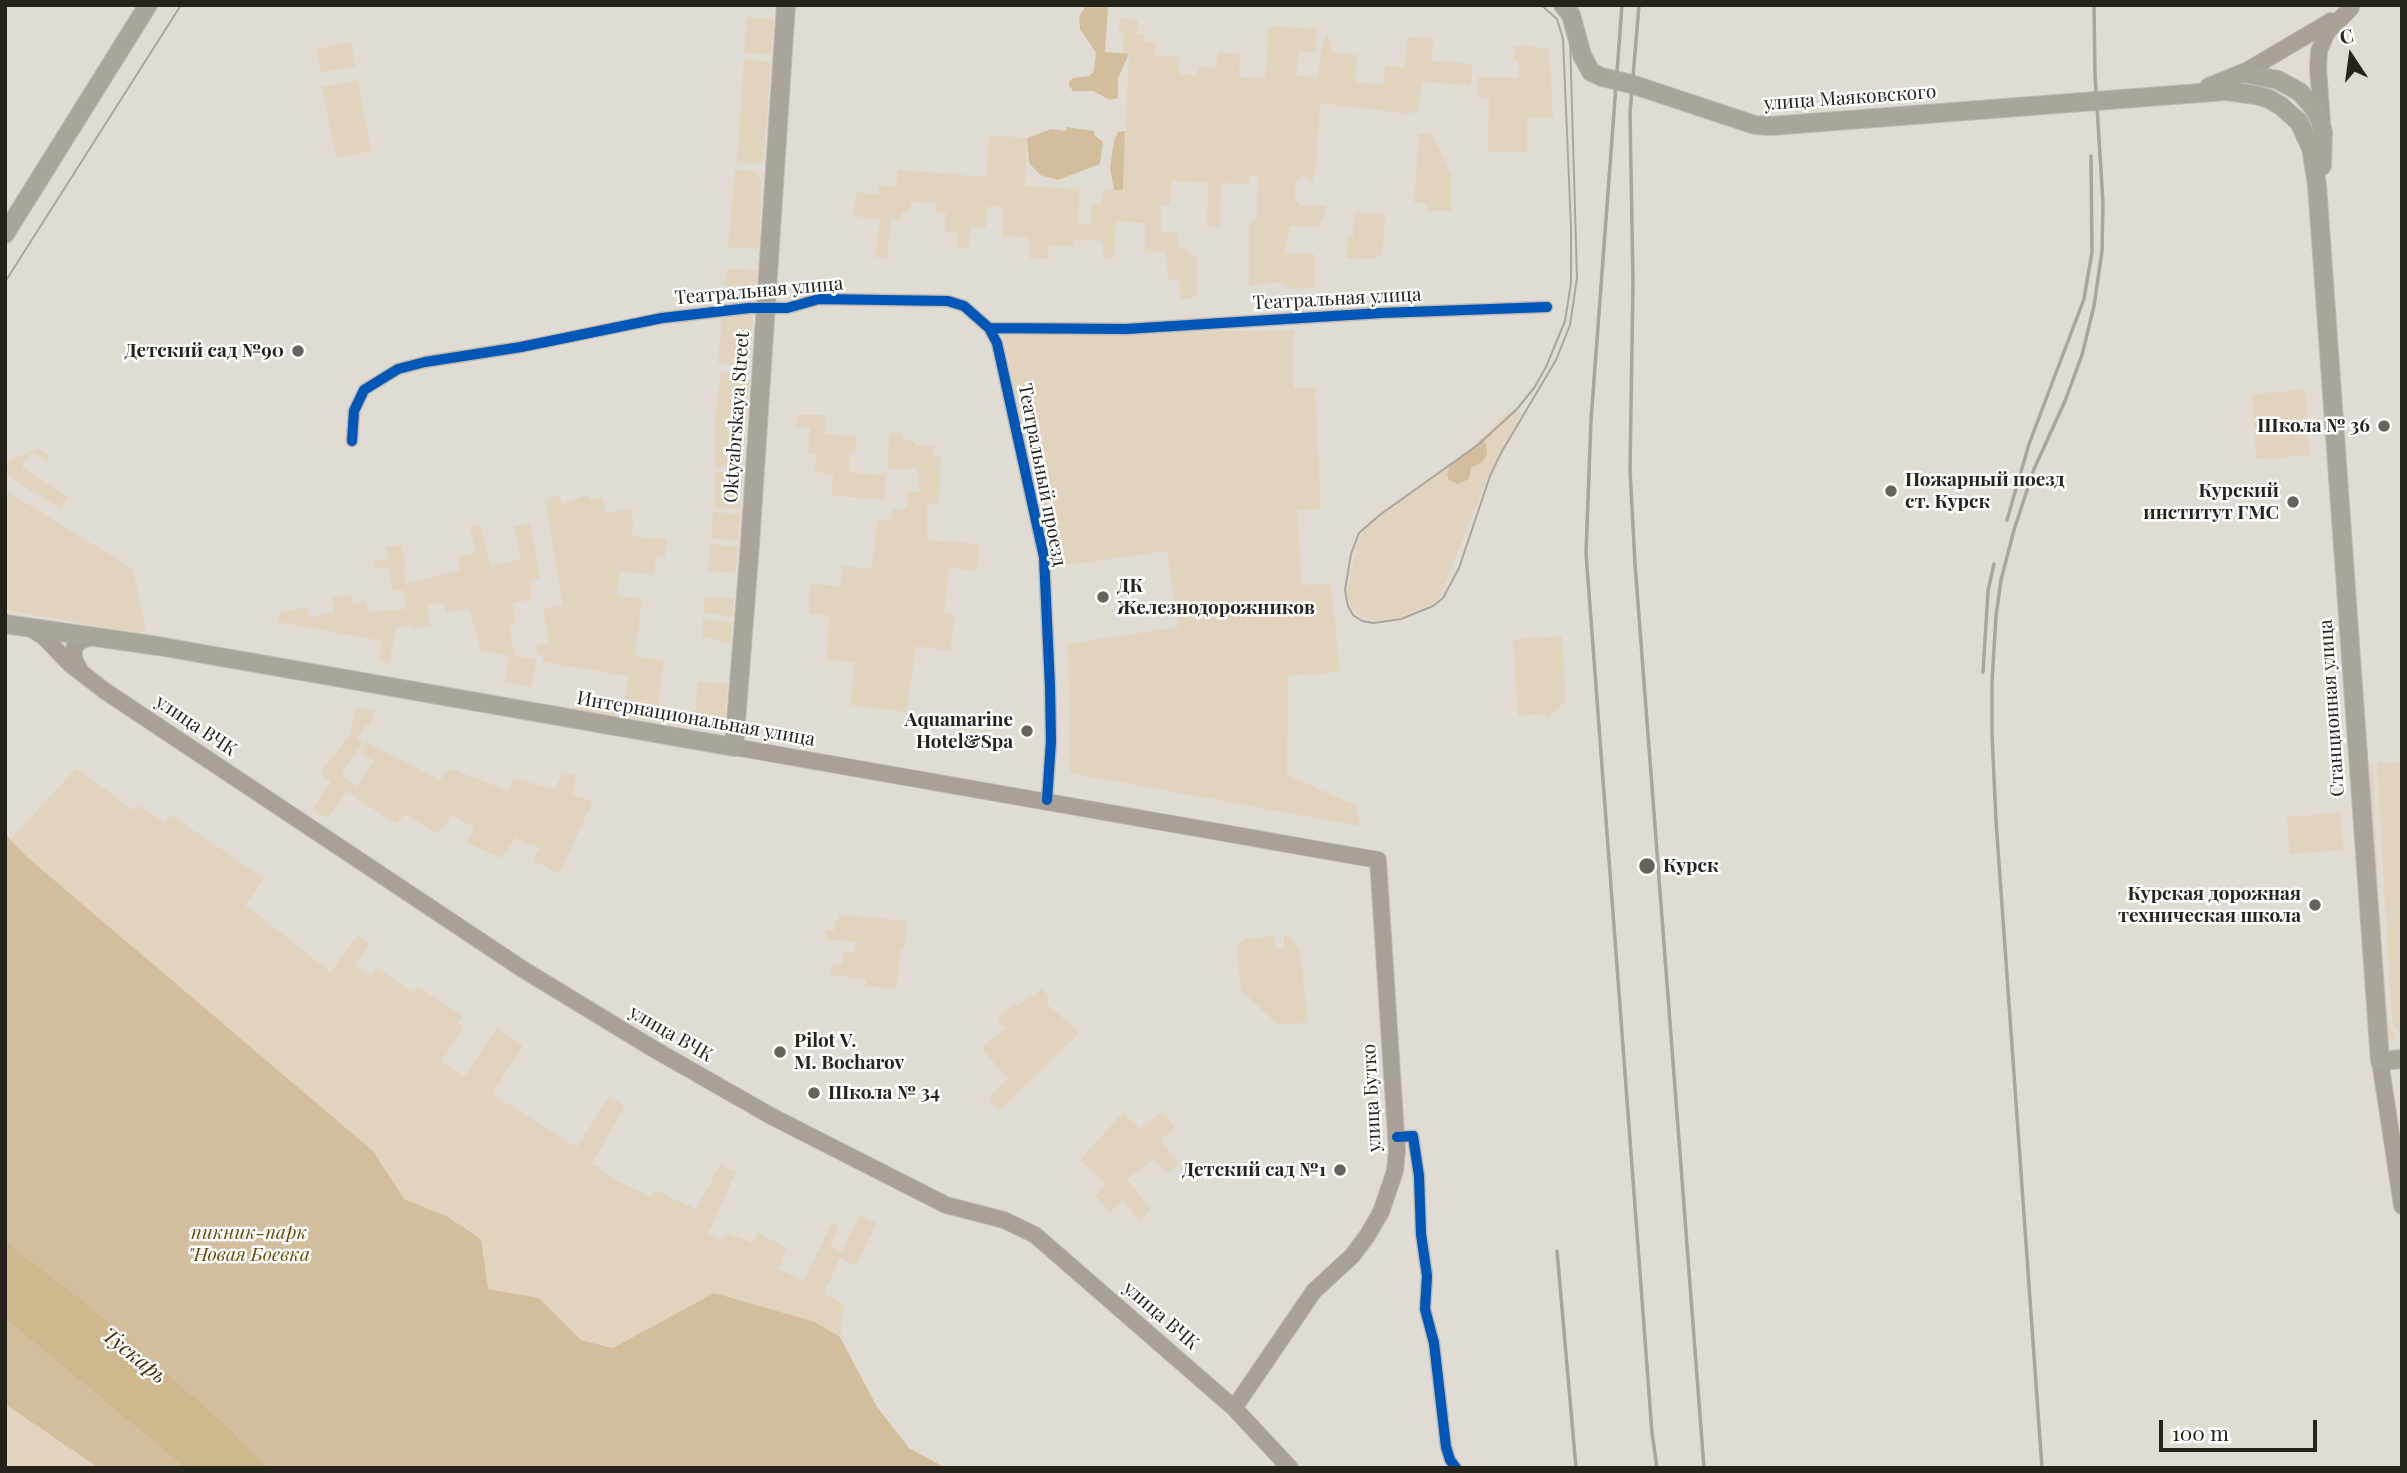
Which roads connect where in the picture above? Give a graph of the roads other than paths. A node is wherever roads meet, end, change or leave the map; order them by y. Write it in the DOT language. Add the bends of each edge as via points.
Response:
graph roads {
  1 [pos="136,5"];
  2 [pos="148,5"];
  3 [pos="786,5"];
  4 [pos="1563,5"];
  5 [pos="1576,5"];
  6 [pos="2352,6"];
  7 [pos="134,25"];
  8 [pos="1578,41"];
  9 [pos="2243,73"];
  10 [pos="2193,93"];
  11 [pos="2323,132"];
  12 [pos="2318,205"];
  13 [pos="5,234"];
  14 [pos="1547,307"];
  15 [pos="765,308"];
  16 [pos="989,328"];
  17 [pos="352,441"];
  18 [pos="5,624"];
  19 [pos="27,627"];
  20 [pos="92,637"];
  21 [pos="83,674"];
  22 [pos="734,747"];
  23 [pos="1046,800"];
  24 [pos="1378,860"];
  25 [pos="2402,1059"];
  26 [pos="2380,1061"];
  27 [pos="1397,1137"];
  28 [pos="2402,1206"];
  29 [pos="1234,1408"];
  30 [pos="1290,1468"];
  31 [pos="1456,1468"];
  1 -- 7 [label="street"];
  2 -- 7 [label="main road"];
  3 -- 15 [label="main road, Oktyabrskaya Street"];
  4 -- 8 [label="main road, улица Маяковского" via="1571,15"];
  5 -- 8 [label="street"];
  6 -- 9 [label="main road"];
  6 -- 11 [label="main road, Станционная улица" via="2327,32 2319,51"];
  7 -- 13 [label="main road"];
  8 -- 10 [label="main road, улица Маяковского" via="1586,65 1596,75 1755,125"];
  9 -- 10 [label="main road"];
  9 -- 11 [label="main road, Станционная улица" via="2278,80 2300,92 2316,111"];
  10 -- 12 [label="main road, Станционная улица" via="2256,95 2291,113 2311,148"];
  11 -- 12 [label="main road, Станционная улица"];
  12 -- 26 [label="main road, Станционная улица"];
  14 -- 16 [label="street, Театральная улица" via="1126,329"];
  15 -- 16 [label="street, Театральная улица" via="787,309 819,299 948,302 964,306"];
  15 -- 17 [label="street, Театральная улица" via="662,318 398,369 362,394"];
  15 -- 22 [label="main road, Oktyabrskaya Street"];
  16 -- 23 [label="street, Театральный проезд" via="997,343 1044,557 1051,701"];
  18 -- 19 [label="main road, Интернациональная улица"];
  19 -- 20 [label="main road, Интернациональная улица"];
  19 -- 21 [label="main road, улица ВЧК"];
  20 -- 21 [label="main road" via="74,648 74,659"];
  20 -- 22 [label="main road, Интернациональная улица"];
  21 -- 29 [label="main road, улица ВЧК" via="524,970 653,1048 771,1116 946,1205 1004,1220 1035,1235"];
  22 -- 23 [label="main road, Интернациональная улица"];
  23 -- 24 [label="main road, Интернациональная улица"];
  24 -- 27 [label="main road, улица Бутко"];
  25 -- 26 [label="main road"];
  26 -- 28 [label="main road, Станционная улица"];
  27 -- 29 [label="main road, улица Бутко" via="1390,1188 1367,1237 1314,1291"];
  27 -- 31 [label="street" via="1413,1136 1427,1276 1424,1309 1434,1343 1446,1447"];
  29 -- 30 [label="main road, улица ВЧК"];
}
